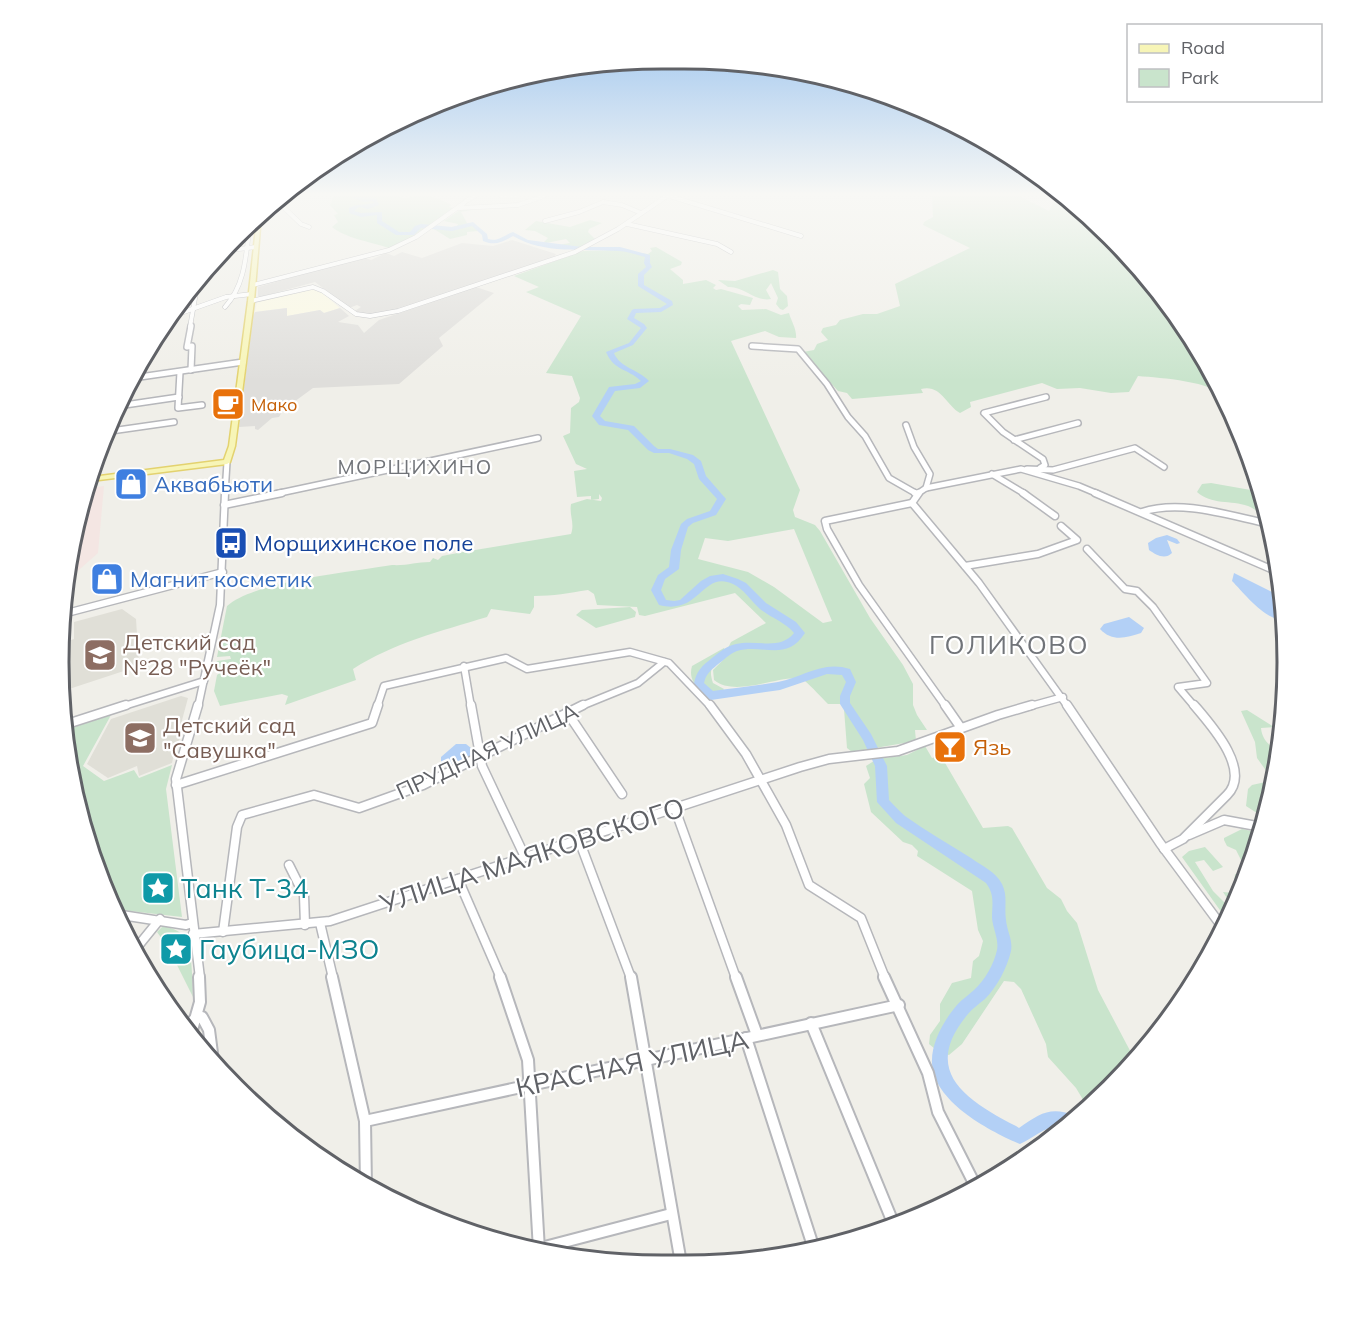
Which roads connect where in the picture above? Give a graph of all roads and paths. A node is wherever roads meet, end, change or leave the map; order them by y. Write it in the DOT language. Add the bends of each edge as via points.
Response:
graph roads {
  1 [pos="246,258"];
  2 [pos="255,258"];
  3 [pos="357,258"];
  4 [pos="556,258"];
  5 [pos="253,285"];
  6 [pos="236,295"];
  7 [pos="251,297"];
  8 [pos="193,300"];
  9 [pos="225,307"];
  10 [pos="192,309"];
  11 [pos="184,312"];
  12 [pos="752,346"];
  13 [pos="243,362"];
  14 [pos="191,370"];
  15 [pos="180,372"];
  16 [pos="142,377"];
  17 [pos="179,397"];
  18 [pos="1046,397"];
  19 [pos="128,405"];
  20 [pos="202,405"];
  21 [pos="174,422"];
  22 [pos="1078,423"];
  23 [pos="906,425"];
  24 [pos="116,430"];
  25 [pos="538,438"];
  26 [pos="1014,440"];
  27 [pos="227,462"];
  28 [pos="1164,467"];
  29 [pos="1040,468"];
  30 [pos="1021,469"];
  31 [pos="993,474"];
  32 [pos="98,478"];
  33 [pos="926,488"];
  34 [pos="917,494"];
  35 [pos="912,504"];
  36 [pos="224,505"];
  37 [pos="1142,512"];
  38 [pos="1055,516"];
  39 [pos="1260,522"];
  40 [pos="1061,526"];
  41 [pos="1087,549"];
  42 [pos="965,566"];
  43 [pos="1269,568"];
  44 [pos="223,572"];
  45 [pos="71,612"];
  46 [pos="664,662"];
  47 [pos="464,666"];
  48 [pos="204,681"];
  49 [pos="1063,697"];
  50 [pos="567,712"];
  51 [pos="72,722"];
  52 [pos="961,729"];
  53 [pos="482,758"];
  54 [pos="761,781"];
  55 [pos="176,785"];
  56 [pos="622,794"];
  57 [pos="675,809"];
  58 [pos="1254,826"];
  59 [pos="1187,836"];
  60 [pos="579,840"];
  61 [pos="1164,849"];
  62 [pos="525,857"];
  63 [pos="289,865"];
  64 [pos="458,879"];
  65 [pos="126,915"];
  66 [pos="160,919"];
  67 [pos="1218,921"];
  68 [pos="192,923"];
  69 [pos="320,923"];
  70 [pos="305,925"];
  71 [pos="223,932"];
  72 [pos="194,934"];
  73 [pos="141,944"];
  74 [pos="899,1005"];
  75 [pos="196,1018"];
  76 [pos="192,1022"];
  77 [pos="811,1023"];
  78 [pos="194,1025"];
  79 [pos="757,1035"];
  80 [pos="746,1038"];
  81 [pos="211,1047"];
  82 [pos="646,1060"];
  83 [pos="531,1085"];
  84 [pos="365,1121"];
  85 [pos="366,1176"];
  86 [pos="972,1180"];
  87 [pos="671,1214"];
  88 [pos="891,1218"];
  89 [pos="811,1241"];
  90 [pos="538,1242"];
  91 [pos="553,1245"];
  92 [pos="679,1255"];
  1 -- 6 [label="street"];
  2 -- 5 [label="main road"];
  3 -- 5 [label="street"];
  4 -- 7 [label="street" via="380,315 355,315 313,287"];
  5 -- 7 [label="main road"];
  6 -- 7 [label="street"];
  6 -- 9 [label="street"];
  6 -- 10 [label="street"];
  7 -- 13 [label="main road"];
  8 -- 10 [label="street"];
  10 -- 11 [label="street"];
  10 -- 14 [label="street" via="187,347 192,346"];
  12 -- 34 [label="street" via="798,349 865,436 889,478"];
  13 -- 14 [label="street"];
  13 -- 27 [label="main road"];
  14 -- 15 [label="street"];
  15 -- 16 [label="street"];
  15 -- 17 [label="street"];
  17 -- 19 [label="street"];
  17 -- 20 [label="street" via="178,408"];
  18 -- 26 [label="street" via="984,413"];
  21 -- 24 [label="street"];
  22 -- 26 [label="street"];
  23 -- 33 [label="street" via="930,474"];
  25 -- 36 [label="street"];
  26 -- 29 [label="street" via="1043,459 1045,465"];
  27 -- 32 [label="main road"];
  27 -- 36 [label="street"];
  28 -- 29 [label="street" via="1135,447 1053,470"];
  29 -- 30 [label="street"];
  30 -- 31 [label="street"];
  30 -- 37 [label="street" via="1079,486"];
  31 -- 33 [label="street"];
  31 -- 38 [label="street"];
  33 -- 34 [label="street"];
  34 -- 35 [label="street"];
  35 -- 42 [label="street"];
  35 -- 52 [label="street" via="825,521 859,585"];
  36 -- 44 [label="street"];
  37 -- 39 [label="street" via="1170,506"];
  37 -- 43 [label="street"];
  40 -- 42 [label="street" via="1077,540 1038,554"];
  41 -- 59 [label="street" via="1125,589 1137,591 1153,606 1206,683 1178,687 1234,762 1232,790"];
  42 -- 49 [label="street"];
  44 -- 45 [label="street"];
  44 -- 48 [label="street"];
  46 -- 47 [label="street" via="630,652 527,669 506,658"];
  46 -- 50 [label="street, ПРУДНАЯ УЛИЦА" via="638,683"];
  46 -- 54 [label="street" via="692,684 718,714"];
  47 -- 53 [label="street"];
  47 -- 55 [label="street" via="384,686 372,723"];
  48 -- 51 [label="street"];
  48 -- 55 [label="street"];
  49 -- 52 [label="street, УЛИЦА МАЯКОВСКОГО"];
  49 -- 61 [label="street"];
  50 -- 53 [label="street, ПРУДНАЯ УЛИЦА"];
  50 -- 56 [label="street"];
  52 -- 54 [label="street, УЛИЦА МАЯКОВСКОГО" via="909,748 829,759"];
  53 -- 62 [label="street" via="482,766"];
  53 -- 71 [label="street, ПРУДНАЯ УЛИЦА" via="359,808 314,795 242,816 237,826"];
  54 -- 57 [label="street, УЛИЦА МАЯКОВСКОГО"];
  54 -- 74 [label="street" via="786,825 809,885 861,918"];
  55 -- 68 [label="street"];
  57 -- 60 [label="street, УЛИЦА МАЯКОВСКОГО"];
  57 -- 79 [label="street"];
  58 -- 59 [label="street" via="1224,820"];
  59 -- 61 [label="street"];
  60 -- 62 [label="street, УЛИЦА МАЯКОВСКОГО"];
  60 -- 82 [label="street" via="630,971"];
  61 -- 67 [label="street"];
  62 -- 64 [label="street, УЛИЦА МАЯКОВСКОГО"];
  63 -- 70 [label="street" via="302,888"];
  64 -- 69 [label="street, УЛИЦА МАЯКОВСКОГО"];
  64 -- 83 [label="street" via="500,976 528,1060"];
  65 -- 66 [label="street"];
  66 -- 68 [label="street"];
  66 -- 73 [label="street"];
  68 -- 72 [label="street"];
  69 -- 70 [label="street, УЛИЦА МАЯКОВСКОГО"];
  69 -- 84 [label="street"];
  70 -- 71 [label="street, УЛИЦА МАЯКОВСКОГО"];
  71 -- 72 [label="street, УЛИЦА МАЯКОВСКОГО"];
  72 -- 75 [label="street" via="200,992"];
  74 -- 77 [label="street, КРАСНАЯ УЛИЦА"];
  74 -- 86 [label="street" via="928,1073 938,1113"];
  75 -- 76 [label="street"];
  75 -- 78 [label="street"];
  75 -- 81 [label="street" via="202,1017 209,1030"];
  77 -- 79 [label="street, КРАСНАЯ УЛИЦА"];
  77 -- 88 [label="street"];
  79 -- 80 [label="street, КРАСНАЯ УЛИЦА"];
  80 -- 82 [label="street, КРАСНАЯ УЛИЦА"];
  80 -- 89 [label="street"];
  82 -- 83 [label="street, КРАСНАЯ УЛИЦА"];
  82 -- 87 [label="street"];
  83 -- 84 [label="street, КРАСНАЯ УЛИЦА"];
  83 -- 90 [label="street"];
  84 -- 85 [label="street"];
  87 -- 91 [label="street"];
  87 -- 92 [label="street"];
}
